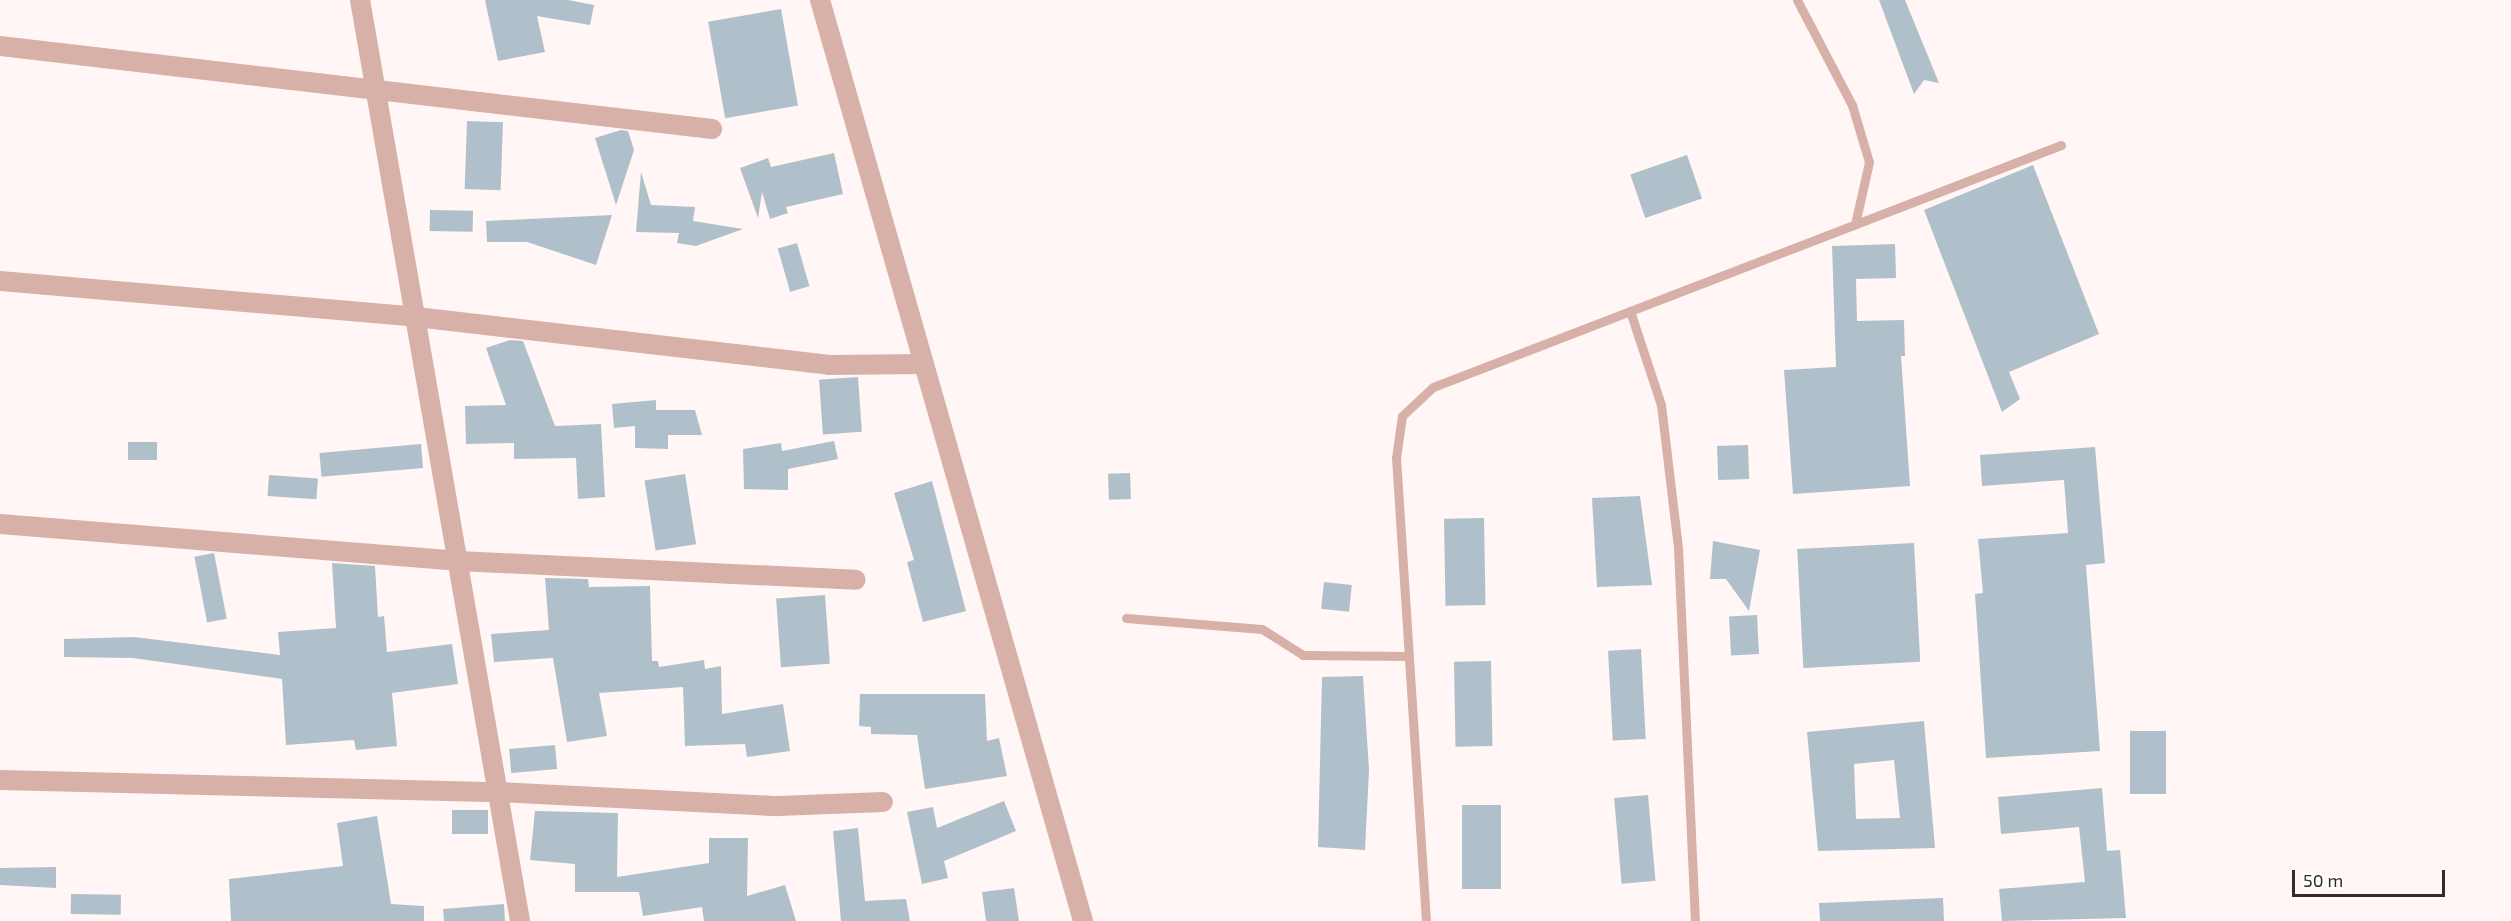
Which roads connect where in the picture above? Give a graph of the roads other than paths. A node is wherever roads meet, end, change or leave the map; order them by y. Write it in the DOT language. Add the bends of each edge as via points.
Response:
graph roads {
  1 [pos="360,0"];
  2 [pos="820,0"];
  3 [pos="1797,0"];
  4 [pos="0,46"];
  5 [pos="376,86"];
  6 [pos="712,129"];
  7 [pos="2061,145"];
  8 [pos="1855,224"];
  9 [pos="0,281"];
  10 [pos="1630,311"];
  11 [pos="416,317"];
  12 [pos="924,364"];
  13 [pos="0,524"];
  14 [pos="458,561"];
  15 [pos="856,580"];
  16 [pos="1126,618"];
  17 [pos="1409,656"];
  18 [pos="0,780"];
  19 [pos="498,792"];
  20 [pos="883,802"];
  21 [pos="520,921"];
  22 [pos="1083,921"];
  23 [pos="1426,921"];
  24 [pos="1695,921"];
  1 -- 5 [label="street"];
  2 -- 12 [label="street"];
  3 -- 8 [label="lane" via="1852,105 1869,162"];
  4 -- 5 [label="street"];
  5 -- 6 [label="street"];
  5 -- 11 [label="street"];
  7 -- 8 [label="lane"];
  8 -- 10 [label="lane"];
  9 -- 11 [label="street"];
  10 -- 17 [label="lane" via="1432,387 1402,416 1396,458"];
  10 -- 24 [label="lane" via="1661,405 1678,548"];
  11 -- 12 [label="street" via="829,365"];
  11 -- 14 [label="street"];
  12 -- 22 [label="street"];
  13 -- 14 [label="street"];
  14 -- 15 [label="street"];
  14 -- 19 [label="street"];
  16 -- 17 [label="lane" via="1262,629 1303,655"];
  17 -- 23 [label="lane"];
  18 -- 19 [label="street"];
  19 -- 20 [label="street" via="778,806"];
  19 -- 21 [label="street"];
}
